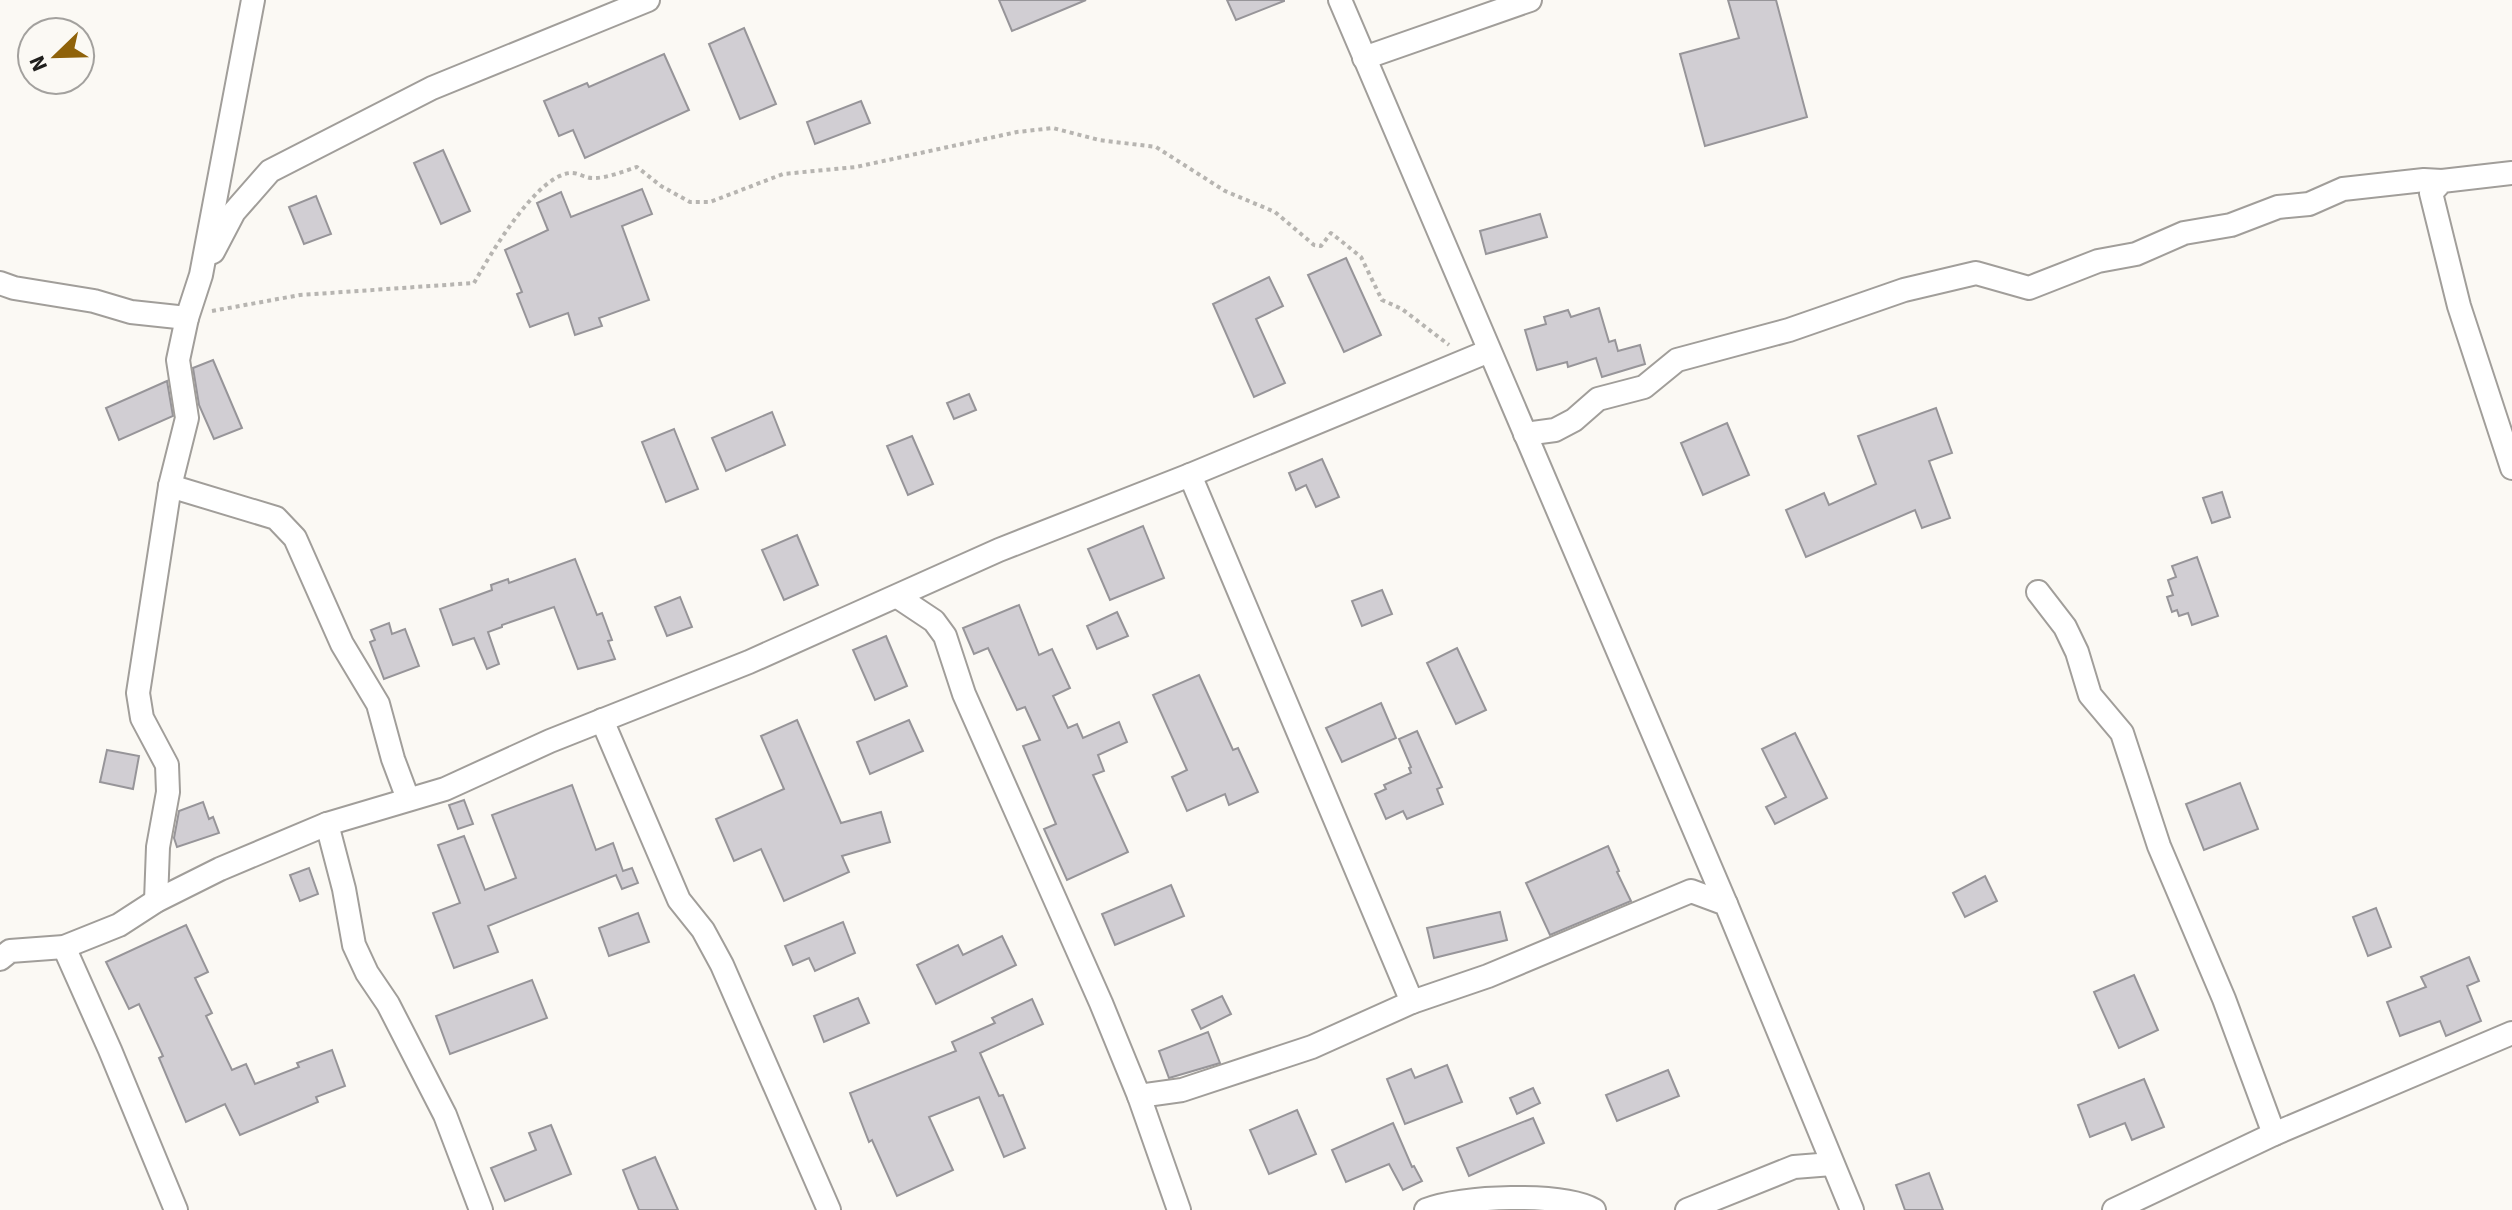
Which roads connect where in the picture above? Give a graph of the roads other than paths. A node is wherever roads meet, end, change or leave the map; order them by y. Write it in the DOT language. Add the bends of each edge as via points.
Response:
graph roads {
  1 [pos="253,0"];
  2 [pos="648,0"];
  3 [pos="1340,0"];
  4 [pos="1530,0"];
  5 [pos="1364,58"];
  6 [pos="2512,173"];
  7 [pos="2442,181"];
  8 [pos="201,275"];
  9 [pos="0,283"];
  10 [pos="187,318"];
  11 [pos="1489,351"];
  12 [pos="1525,434"];
  13 [pos="2512,468"];
  14 [pos="1190,475"];
  15 [pos="170,486"];
  16 [pos="2038,592"];
  17 [pos="898,597"];
  18 [pos="602,720"];
  19 [pos="408,799"];
  20 [pos="327,824"];
  21 [pos="156,901"];
  22 [pos="1726,904"];
  23 [pos="64,947"];
  24 [pos="0,959"];
  25 [pos="1412,1002"];
  26 [pos="2512,1033"];
  27 [pos="1139,1096"];
  28 [pos="2274,1134"];
  29 [pos="1832,1164"];
  30 [pos="176,1210"];
  31 [pos="481,1210"];
  32 [pos="829,1210"];
  33 [pos="1179,1210"];
  34 [pos="1426,1210"];
  35 [pos="1594,1210"];
  36 [pos="1687,1210"];
  37 [pos="1852,1210"];
  38 [pos="2114,1210"];
  1 -- 8 [label="street"];
  2 -- 8 [label="street" via="432,88 270,171 234,212"];
  3 -- 5 [label="street"];
  4 -- 5 [label="street"];
  5 -- 11 [label="street"];
  6 -- 7 [label="street"];
  7 -- 12 [label="street" via="2343,189 2309,204 2278,207 2231,225 2184,233 2029,288 1976,273 1904,290 1789,330 1677,360 1644,387 1598,399 1555,430"];
  7 -- 13 [label="street" via="2431,193 2434,209 2459,306"];
  8 -- 10 [label="street"];
  9 -- 10 [label="street" via="131,312"];
  10 -- 15 [label="street" via="178,360 187,418"];
  11 -- 12 [label="street"];
  11 -- 14 [label="street"];
  12 -- 22 [label="street"];
  14 -- 17 [label="street" via="999,550"];
  14 -- 25 [label="street"];
  15 -- 19 [label="street" via="276,518 295,538 342,644 378,704"];
  15 -- 21 [label="street" via="138,693 142,718 167,765"];
  16 -- 28 [label="street" via="2065,627 2090,695 2122,733 2159,846"];
  17 -- 18 [label="street"];
  17 -- 27 [label="street" via="934,621 945,636 964,694"];
  18 -- 19 [label="street" via="445,789"];
  18 -- 32 [label="street" via="679,900 722,965"];
  19 -- 20 [label="street"];
  20 -- 21 [label="street"];
  20 -- 31 [label="street" via="354,945 445,1115"];
  21 -- 23 [label="street" via="119,925"];
  22 -- 25 [label="street" via="1691,891"];
  22 -- 29 [label="street"];
  23 -- 24 [label="street" via="10,951"];
  23 -- 30 [label="street"];
  25 -- 27 [label="street" via="1312,1047 1182,1090"];
  26 -- 28 [label="street"];
  27 -- 33 [label="street"];
  28 -- 38 [label="street"];
  29 -- 36 [label="street" via="1794,1167"];
  29 -- 37 [label="street"];
  34 -- 35 [label="street" via="1501,1198"];
}
